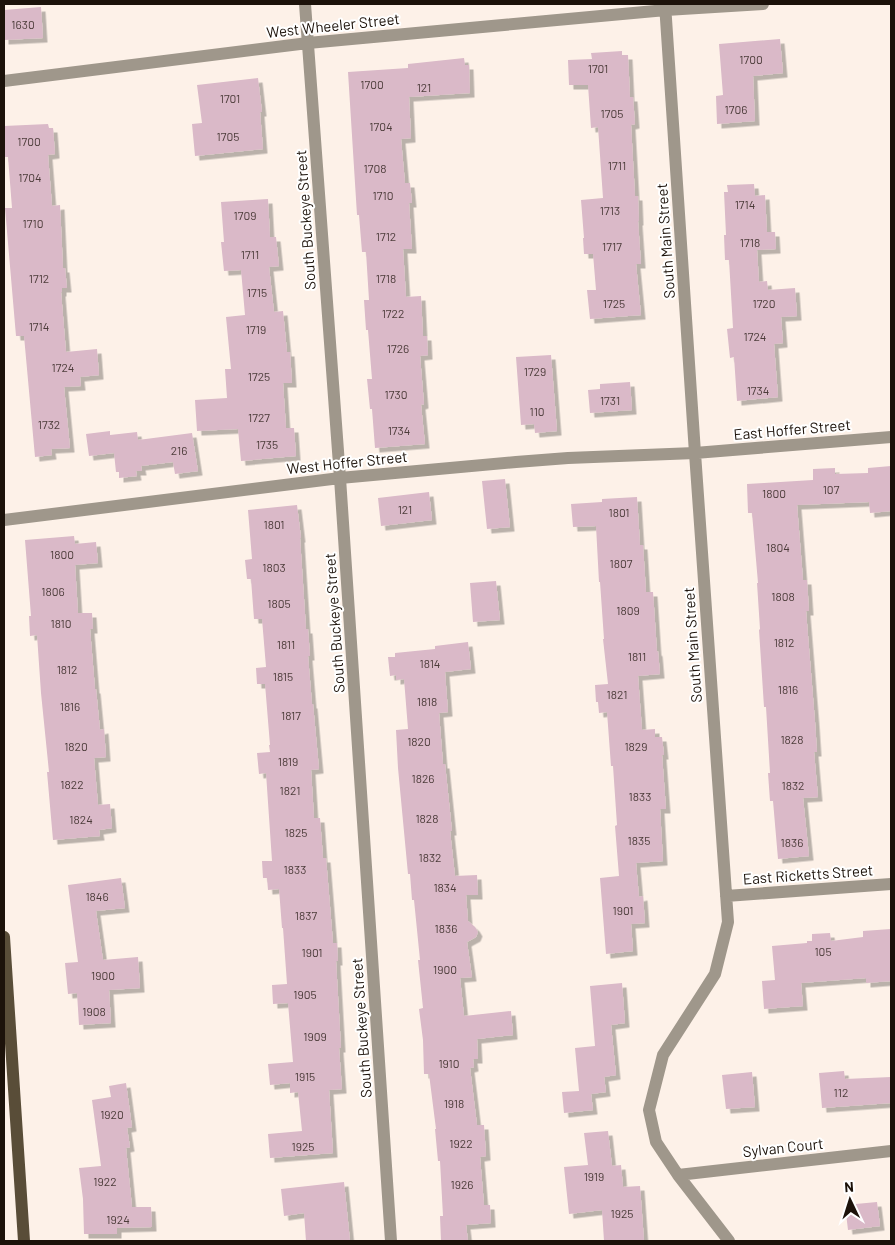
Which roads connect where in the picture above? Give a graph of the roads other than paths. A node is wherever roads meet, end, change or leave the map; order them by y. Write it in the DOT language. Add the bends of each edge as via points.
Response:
graph roads {
  1 [pos="305,4"];
  2 [pos="762,4"];
  3 [pos="665,7"];
  4 [pos="308,43"];
  5 [pos="4,81"];
  6 [pos="891,437"];
  7 [pos="695,453"];
  8 [pos="340,478"];
  9 [pos="4,520"];
  10 [pos="891,884"];
  11 [pos="726,896"];
  12 [pos="4,937"];
  13 [pos="891,1151"];
  14 [pos="678,1175"];
  15 [pos="24,1241"];
  16 [pos="391,1241"];
  17 [pos="729,1241"];
  1 -- 4 [label="street, South Buckeye Street"];
  2 -- 3 [label="street, West Wheeler Street"];
  3 -- 4 [label="street, West Wheeler Street"];
  3 -- 7 [label="street, South Main Street"];
  4 -- 5 [label="street, West Wheeler Street"];
  4 -- 8 [label="street, South Buckeye Street"];
  6 -- 7 [label="street, East Hoffer Street"];
  7 -- 8 [label="street, West Hoffer Street" via="568,458"];
  7 -- 11 [label="street, South Main Street"];
  8 -- 9 [label="street, West Hoffer Street"];
  8 -- 16 [label="street, South Buckeye Street"];
  10 -- 11 [label="street, East Ricketts Street"];
  11 -- 14 [label="street, South Main Street" via="728,922 715,974 663,1055 649,1110 656,1142"];
  12 -- 15 [label="main road"];
  13 -- 14 [label="street, Sylvan Court"];
  14 -- 17 [label="street, South Main Street"];
}
